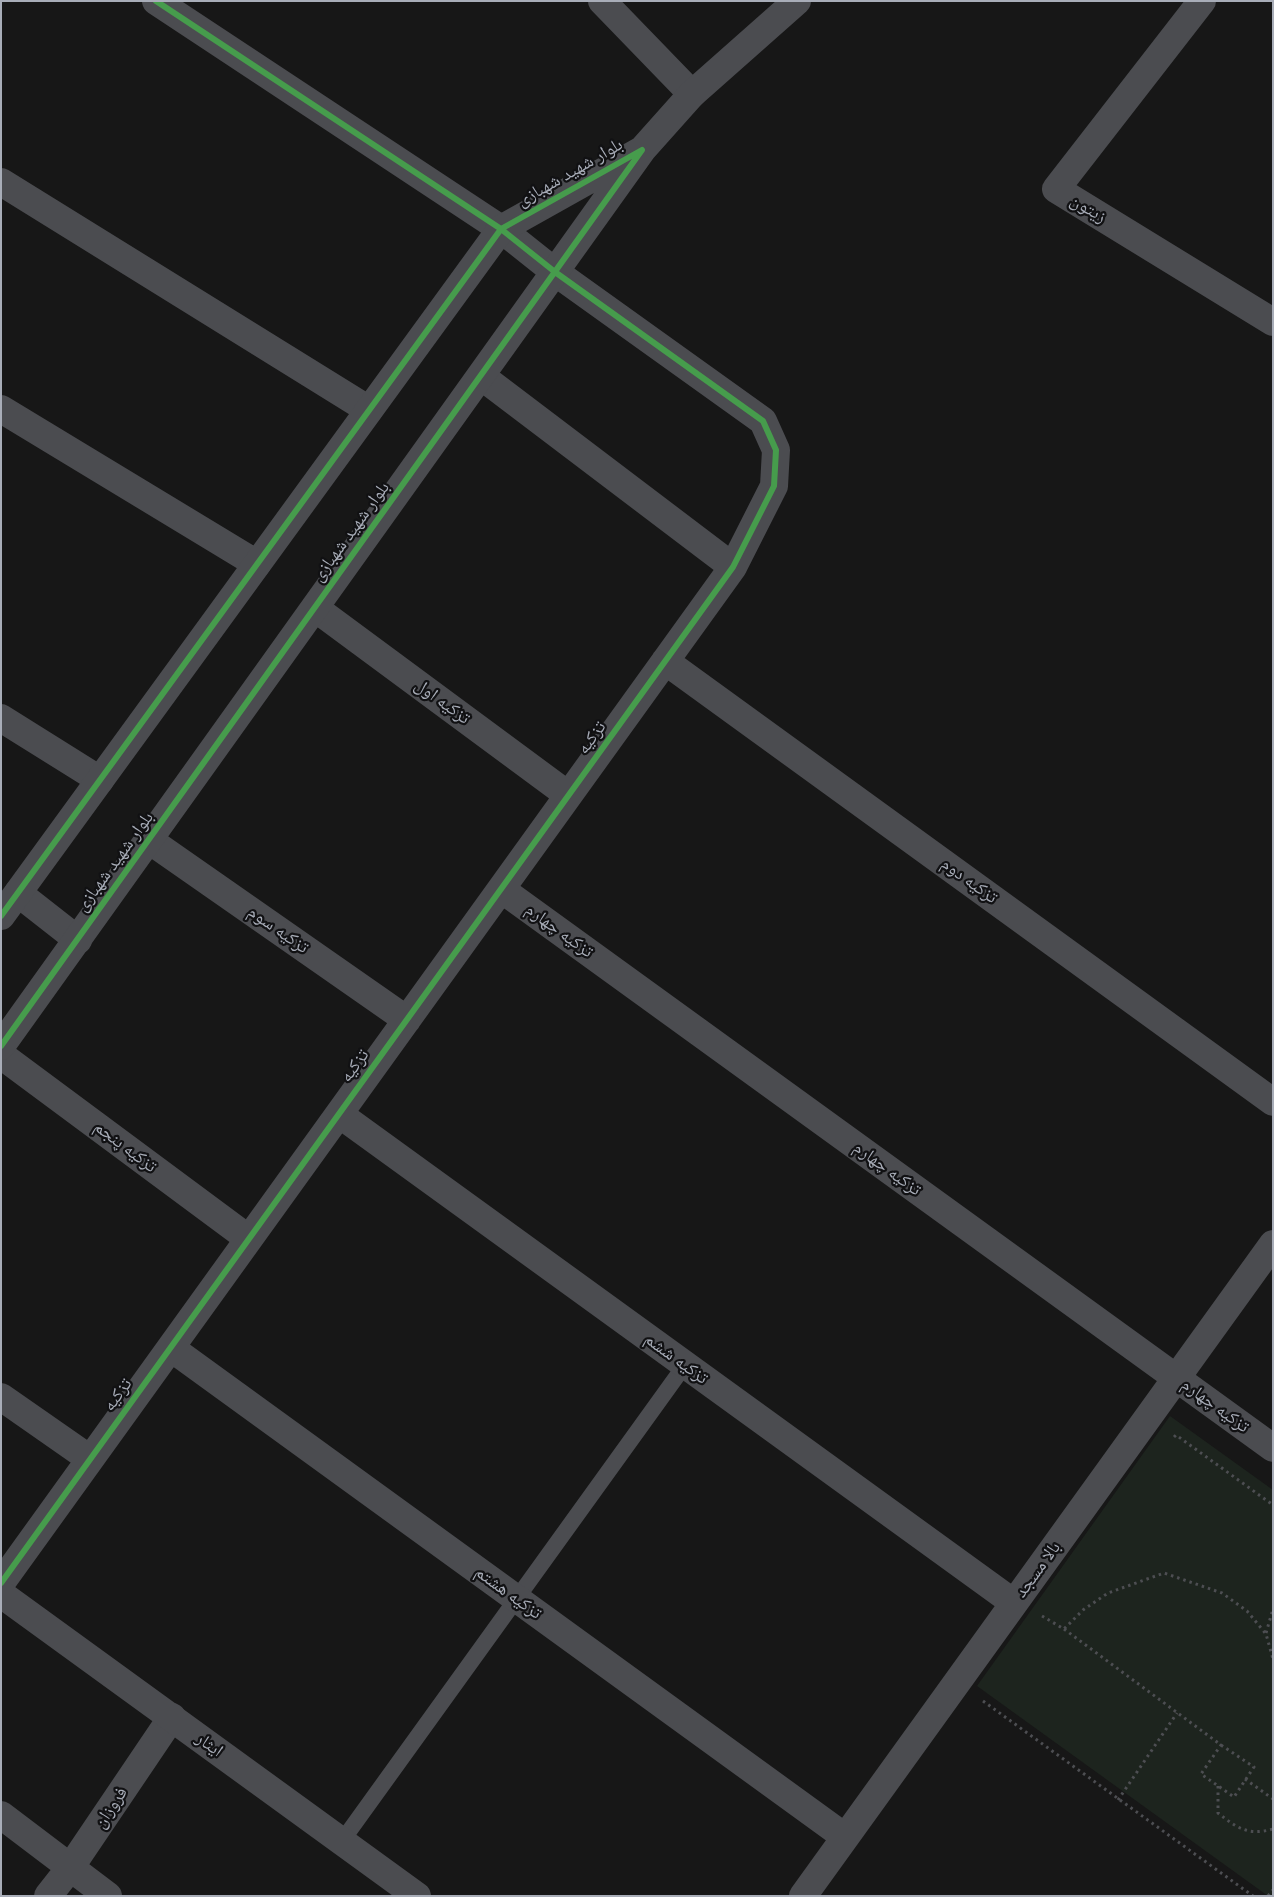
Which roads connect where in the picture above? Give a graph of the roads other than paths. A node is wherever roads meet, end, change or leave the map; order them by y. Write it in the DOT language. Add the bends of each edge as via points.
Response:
graph roads {
  1 [pos="156,1"];
  2 [pos="602,1"];
  3 [pos="797,1"];
  4 [pos="1202,1"];
  5 [pos="692,94"];
  6 [pos="642,150"];
  7 [pos="1,182"];
  8 [pos="501,229"];
  9 [pos="555,272"];
  10 [pos="1273,322"];
  11 [pos="480,376"];
  12 [pos="1,409"];
  13 [pos="370,410"];
  14 [pos="257,564"];
  15 [pos="733,567"];
  16 [pos="315,608"];
  17 [pos="665,661"];
  18 [pos="1,718"];
  19 [pos="100,780"];
  20 [pos="568,795"];
  21 [pos="149,840"];
  22 [pos="501,889"];
  23 [pos="18,893"];
  24 [pos="1,916"];
  25 [pos="78,940"];
  26 [pos="407,1020"];
  27 [pos="1,1046"];
  28 [pos="1,1055"];
  29 [pos="1273,1102"];
  30 [pos="339,1114"];
  31 [pos="249,1239"];
  32 [pos="1273,1244"];
  33 [pos="170,1348"];
  34 [pos="685,1365"];
  35 [pos="1176,1378"];
  36 [pos="1,1397"];
  37 [pos="1273,1448"];
  38 [pos="90,1460"];
  39 [pos="1,1583"];
  40 [pos="1,1594"];
  41 [pos="1017,1598"];
  42 [pos="517,1599"];
  43 [pos="172,1717"];
  44 [pos="1,1815"];
  45 [pos="845,1837"];
  46 [pos="342,1842"];
  47 [pos="70,1868"];
  48 [pos="48,1896"];
  49 [pos="108,1896"];
  50 [pos="417,1896"];
  51 [pos="803,1896"];
  1 -- 8 [label="street, تزکیه"];
  2 -- 5 [label="street"];
  3 -- 5 [label="street"];
  4 -- 10 [label="street, زیتون" via="1056,189"];
  5 -- 6 [label="street"];
  6 -- 8 [label="street, بلوار شهید شهبازی"];
  6 -- 9 [label="street, بلوار شهید شهبازی"];
  7 -- 13 [label="street"];
  8 -- 9 [label="street, تزکیه"];
  8 -- 13 [label="street, بلوار شهید شهبازی"];
  9 -- 11 [label="street, بلوار شهید شهبازی"];
  9 -- 15 [label="street, تزکیه" via="764,421 776,450 774,486"];
  11 -- 15 [label="street"];
  11 -- 16 [label="street, بلوار شهید شهبازی"];
  12 -- 14 [label="street"];
  13 -- 14 [label="street, بلوار شهید شهبازی"];
  14 -- 19 [label="street, بلوار شهید شهبازی"];
  15 -- 17 [label="street, تزکیه"];
  16 -- 20 [label="street, تزکیه اول"];
  16 -- 21 [label="street, بلوار شهید شهبازی"];
  17 -- 20 [label="street, تزکیه"];
  17 -- 29 [label="street, تزکیه دوم"];
  18 -- 19 [label="street"];
  19 -- 23 [label="street, بلوار شهید شهبازی"];
  20 -- 22 [label="street, تزکیه"];
  21 -- 25 [label="street, بلوار شهید شهبازی"];
  21 -- 26 [label="street, تزکیه سوم"];
  22 -- 26 [label="street, تزکیه"];
  22 -- 35 [label="street, تزکیه چهارم"];
  23 -- 24 [label="street, بلوار شهید شهبازی"];
  23 -- 25 [label="street"];
  25 -- 27 [label="street, بلوار شهید شهبازی"];
  26 -- 30 [label="street, تزکیه"];
  28 -- 31 [label="street, تزکیه پنجم"];
  30 -- 31 [label="street, تزکیه"];
  30 -- 34 [label="street, تزکیه ششم"];
  31 -- 33 [label="street, تزکیه"];
  32 -- 35 [label="street, بالا مسجد"];
  33 -- 38 [label="street, تزکیه"];
  33 -- 42 [label="street, تزکیه هشتم"];
  34 -- 41 [label="street, تزکیه ششم"];
  34 -- 42 [label="lane"];
  35 -- 37 [label="street, تزکیه چهارم"];
  35 -- 41 [label="street, بالا مسجد"];
  36 -- 38 [label="street"];
  38 -- 39 [label="street, تزکیه"];
  40 -- 43 [label="street, ایثار"];
  41 -- 45 [label="street, بالا مسجد"];
  42 -- 45 [label="street, تزکیه هشتم"];
  42 -- 46 [label="lane"];
  43 -- 46 [label="street, ایثار"];
  43 -- 47 [label="street, فروزان"];
  44 -- 47 [label="street"];
  45 -- 51 [label="street, بالا مسجد"];
  46 -- 50 [label="street, ایثار"];
  47 -- 48 [label="street, فروزان"];
  47 -- 49 [label="street"];
}
